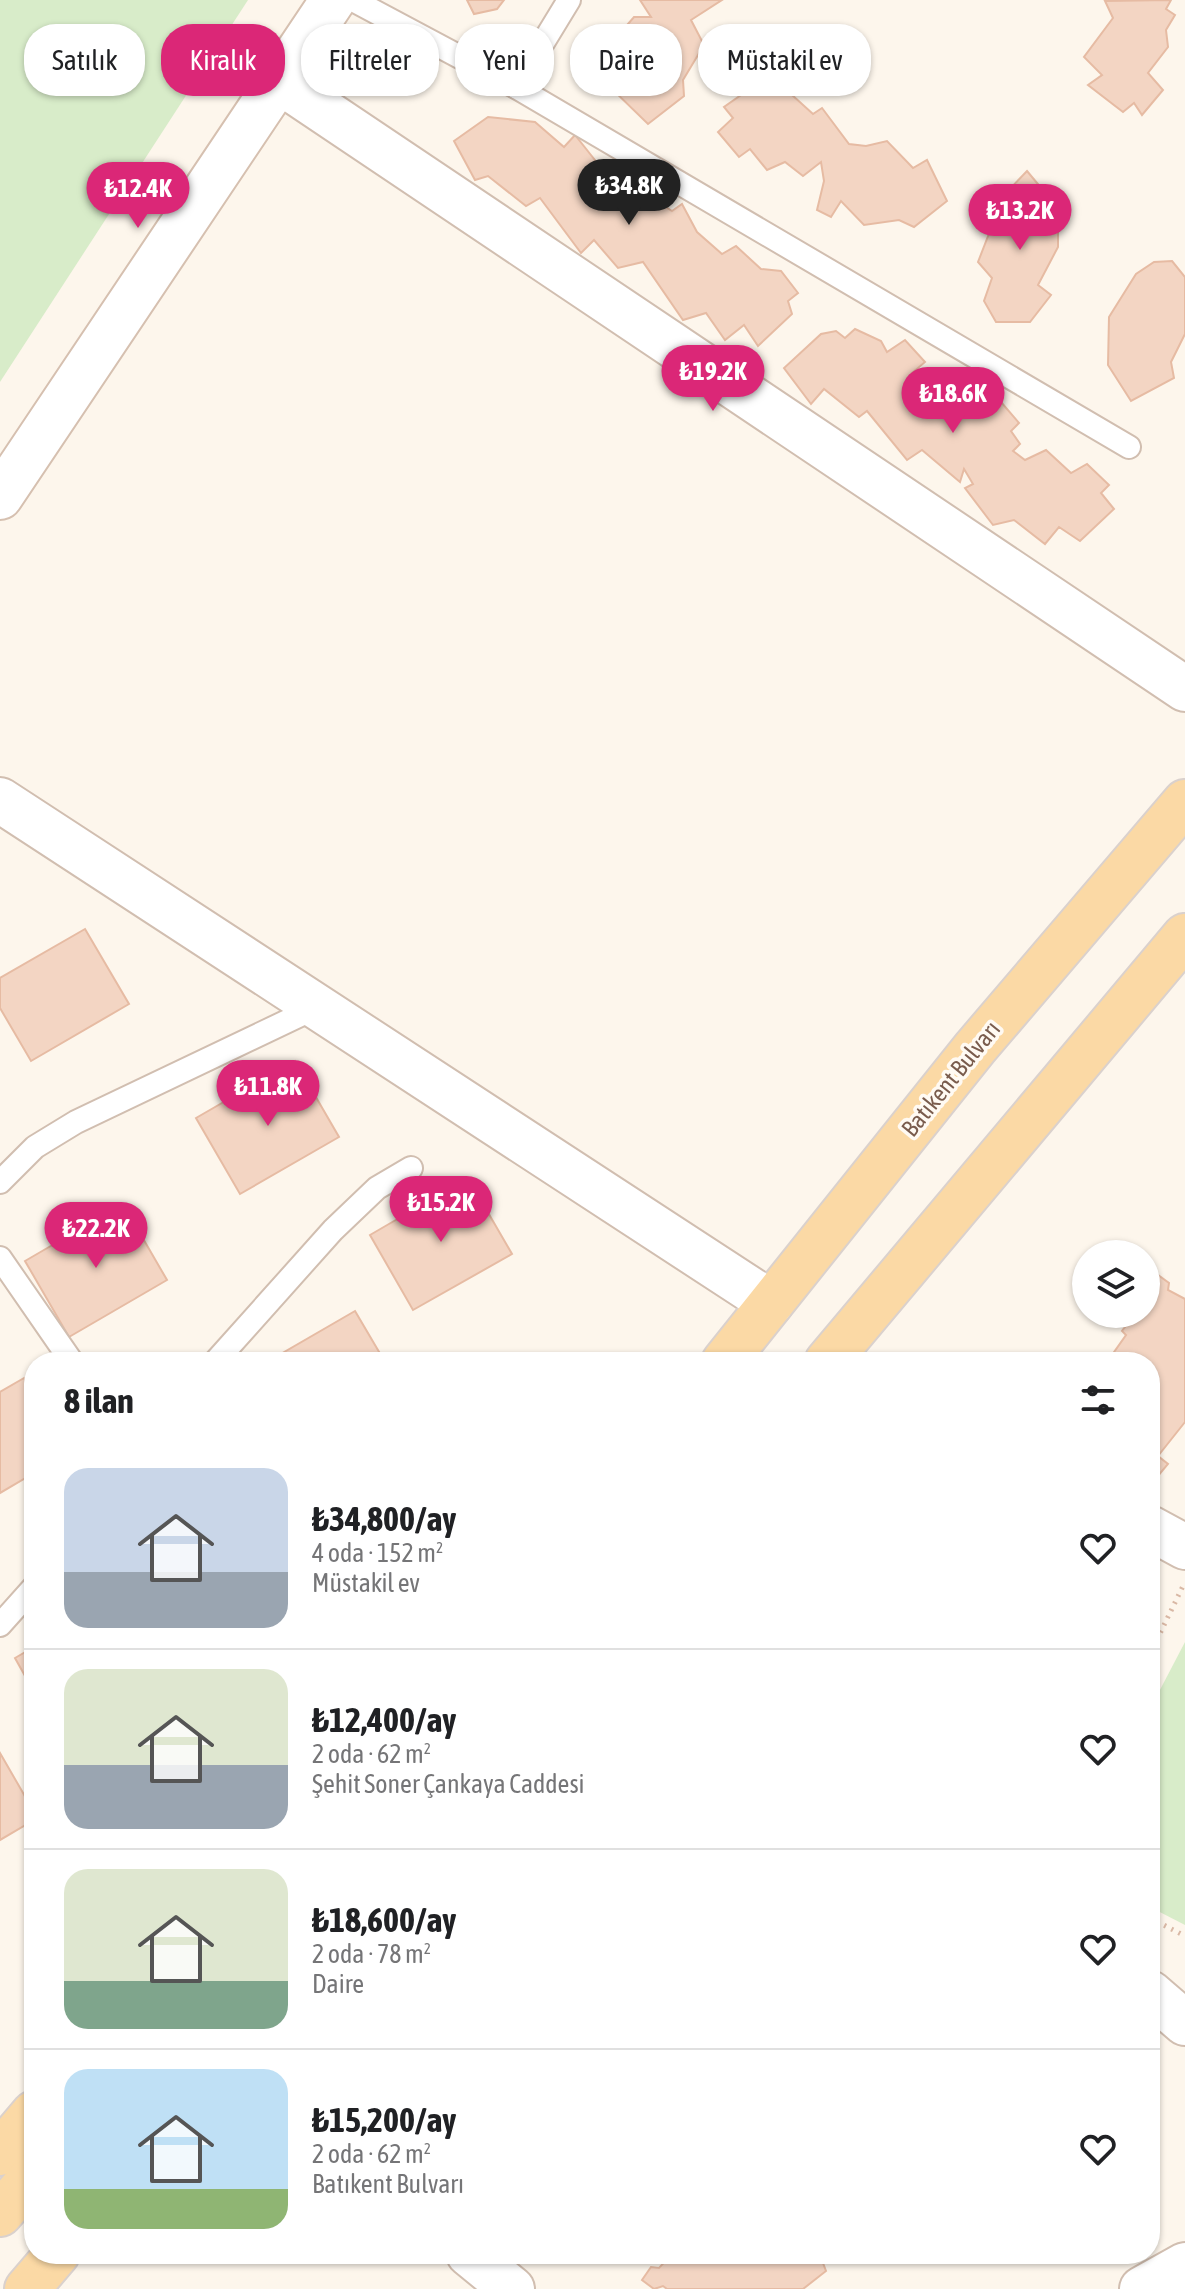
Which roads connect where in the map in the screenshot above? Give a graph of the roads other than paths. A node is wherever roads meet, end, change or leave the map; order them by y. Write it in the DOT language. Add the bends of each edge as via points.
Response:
graph roads {
  1 [pos="333,0"];
  2 [pos="353,0"];
  3 [pos="569,0"];
  4 [pos="554,25"];
  5 [pos="455,54"];
  6 [pos="285,72"];
  7 [pos="285,85"];
  8 [pos="269,96"];
  9 [pos="531,96"];
  10 [pos="1129,447"];
  11 [pos="0,497"];
  12 [pos="1185,689"];
  13 [pos="0,800"];
  14 [pos="1185,802"];
  15 [pos="1185,936"];
  16 [pos="317,1007"];
  17 [pos="411,1168"];
  18 [pos="0,1182"];
  19 [pos="0,1258"];
  20 [pos="771,1303"];
  21 [pos="65,1352"];
  22 [pos="224,1352"];
  23 [pos="732,1352"];
  24 [pos="843,1352"];
  25 [pos="1160,1533"];
  26 [pos="1185,1547"];
  27 [pos="24,1598"];
  28 [pos="0,1625"];
  29 [pos="1160,2002"];
  30 [pos="1185,2023"];
  31 [pos="24,2125"];
  32 [pos="0,2153"];
  33 [pos="24,2186"];
  34 [pos="0,2214"];
  35 [pos="48,2264"];
  36 [pos="72,2264"];
  37 [pos="481,2264"];
  38 [pos="1185,2265"];
  39 [pos="27,2289"];
  40 [pos="51,2289"];
  41 [pos="512,2289"];
  42 [pos="1142,2289"];
  1 -- 6 [label="street"];
  2 -- 5 [label="lane"];
  3 -- 4 [label="lane"];
  7 -- 12 [label="street"];
  8 -- 11 [label="street"];
  9 -- 10 [label="lane"];
  13 -- 16 [label="street"];
  14 -- 20 [label="main road, Batıkent Bulvarı" via="975,1048"];
  15 -- 24 [label="main road"];
  16 -- 18 [label="lane" via="76,1122 35,1147"];
  16 -- 20 [label="street"];
  17 -- 22 [label="lane" via="377,1188 333,1230"];
  19 -- 21 [label="lane"];
  20 -- 23 [label="main road, Batıkent Bulvarı"];
  25 -- 26 [label="street"];
  27 -- 28 [label="lane"];
  29 -- 30 [label="street"];
  31 -- 32 [label="main road"];
  33 -- 34 [label="main road"];
  35 -- 39 [label="main road"];
  36 -- 40 [label="main road"];
  37 -- 41 [label="street"];
  38 -- 42 [label="street"];
}
